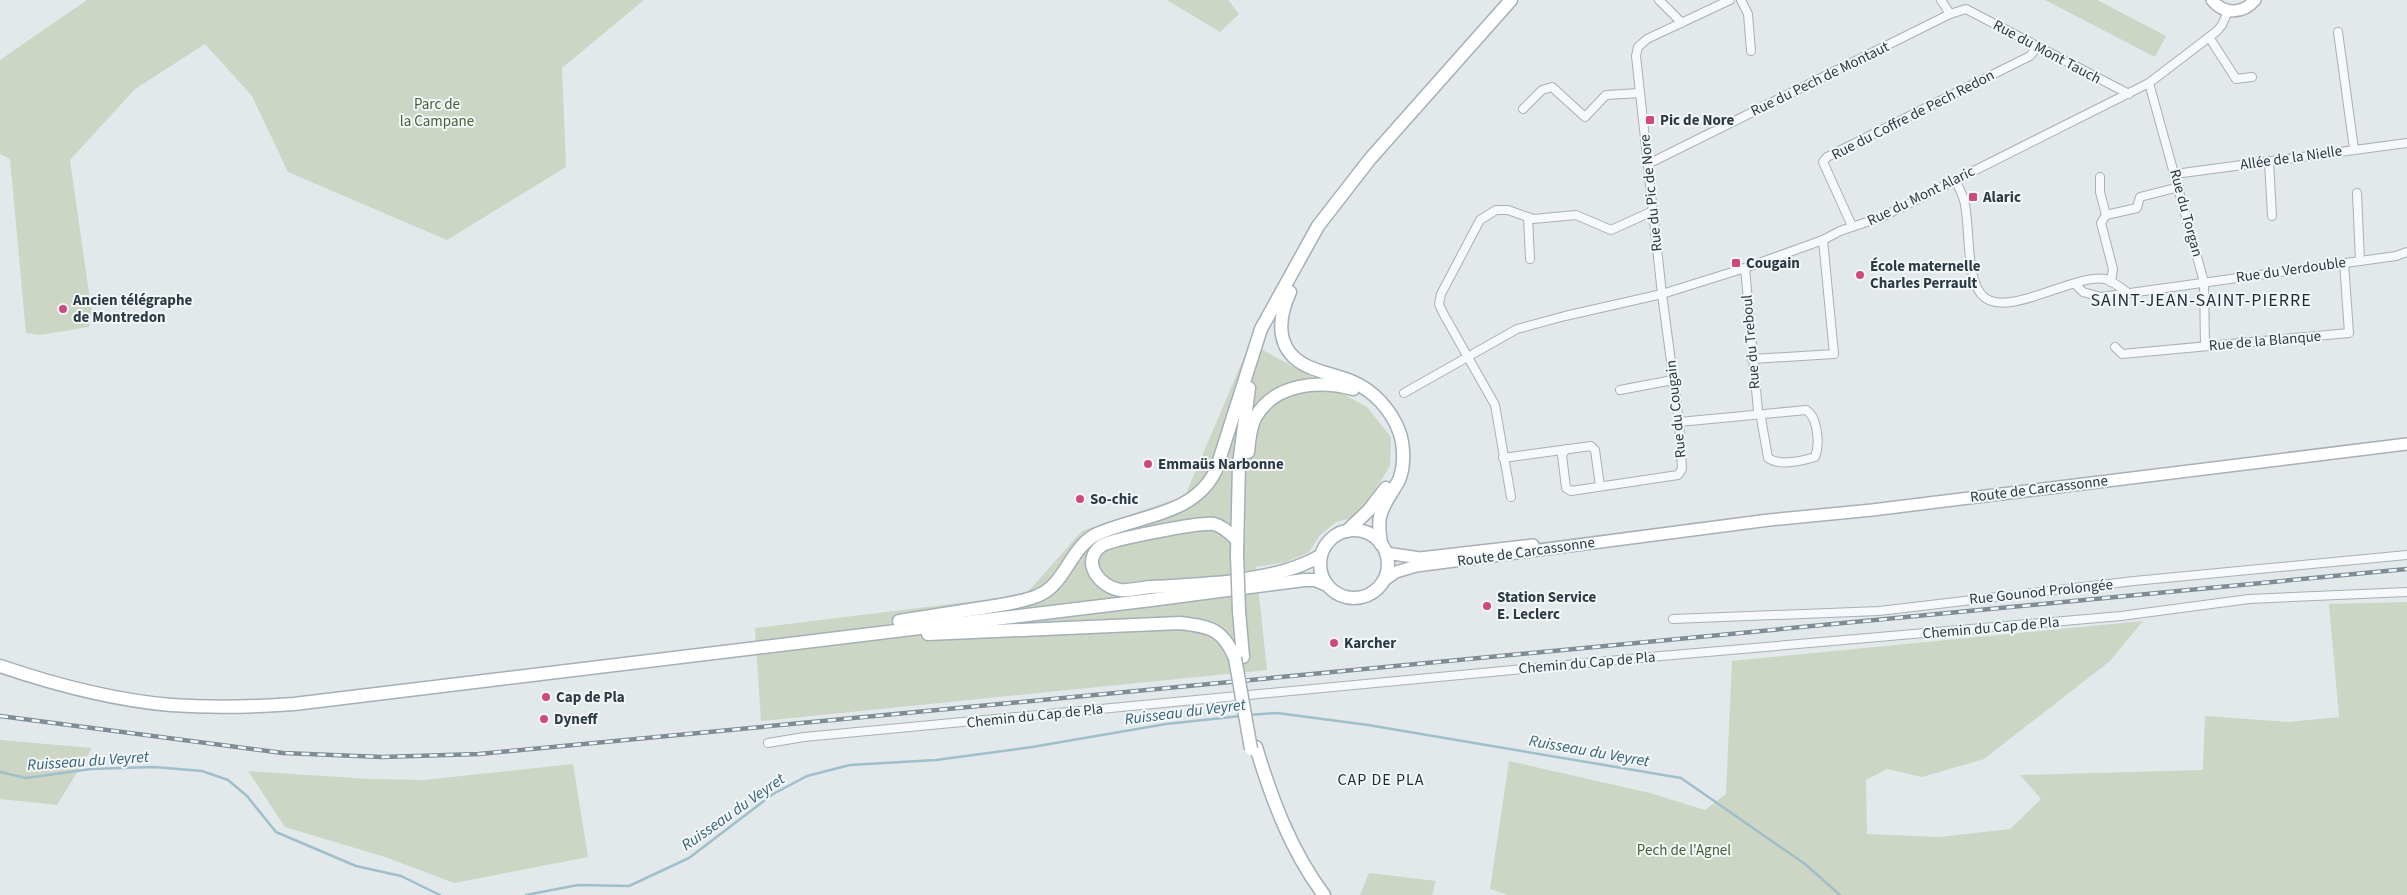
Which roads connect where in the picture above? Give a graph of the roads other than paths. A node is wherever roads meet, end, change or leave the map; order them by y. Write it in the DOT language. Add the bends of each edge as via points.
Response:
graph roads {
  1 [pos="1512,0"];
  2 [pos="1659,0"];
  3 [pos="1730,0"];
  4 [pos="1741,0"];
  5 [pos="1941,0"];
  6 [pos="2212,0"];
  7 [pos="2256,0"];
  8 [pos="1966,9"];
  9 [pos="2228,11"];
  10 [pos="1950,14"];
  11 [pos="1682,23"];
  12 [pos="2338,32"];
  13 [pos="2210,36"];
  14 [pos="2038,47"];
  15 [pos="1751,51"];
  16 [pos="2252,77"];
  17 [pos="2149,83"];
  18 [pos="1640,93"];
  19 [pos="2129,94"];
  20 [pos="1523,110"];
  21 [pos="2407,143"];
  22 [pos="2354,149"];
  23 [pos="1370,159"];
  24 [pos="2269,161"];
  25 [pos="1648,164"];
  26 [pos="2175,174"];
  27 [pos="2100,177"];
  28 [pos="1955,180"];
  29 [pos="2179,187"];
  30 [pos="2357,193"];
  31 [pos="1653,211"];
  32 [pos="2106,215"];
  33 [pos="2272,216"];
  34 [pos="1528,217"];
  35 [pos="1852,226"];
  36 [pos="1823,240"];
  37 [pos="2407,252"];
  38 [pos="2396,256"];
  39 [pos="2407,257"];
  40 [pos="1530,258"];
  41 [pos="2360,261"];
  42 [pos="2344,263"];
  43 [pos="1745,268"];
  44 [pos="2111,282"];
  45 [pos="2204,282"];
  46 [pos="2075,284"];
  47 [pos="2128,293"];
  48 [pos="1662,294"];
  49 [pos="1277,300"];
  50 [pos="2205,346"];
  51 [pos="2115,347"];
  52 [pos="1468,357"];
  53 [pos="1752,359"];
  54 [pos="1673,380"];
  55 [pos="1620,390"];
  56 [pos="1404,393"];
  57 [pos="1373,394"];
  58 [pos="1760,415"];
  59 [pos="1679,422"];
  60 [pos="2407,444"];
  61 [pos="1566,449"];
  62 [pos="1402,457"];
  63 [pos="1503,458"];
  64 [pos="1600,486"];
  65 [pos="1511,498"];
  66 [pos="1347,531"];
  67 [pos="1672,532"];
  68 [pos="1236,539"];
  69 [pos="1384,548"];
  70 [pos="2407,555"];
  71 [pos="1320,556"];
  72 [pos="1227,582"];
  73 [pos="1383,582"];
  74 [pos="1327,585"];
  75 [pos="2407,592"];
  76 [pos="1674,619"];
  77 [pos="894,622"];
  78 [pos="828,639"];
  79 [pos="1239,658"];
  80 [pos="0,659"];
  81 [pos="0,666"];
  82 [pos="768,743"];
  83 [pos="1253,748"];
  84 [pos="1315,895"];
  85 [pos="1324,895"];
  1 -- 23 [label="main road"];
  2 -- 11 [label="street"];
  3 -- 11 [label="street, Rue du Pic de Nore"];
  4 -- 15 [label="street" via="1748,14"];
  5 -- 10 [label="street"];
  6 -- 9 [label="main road"];
  7 -- 9 [label="main road" via="2243,10"];
  8 -- 10 [label="street, Rue du Pech de Montaut"];
  8 -- 14 [label="street, Rue du Mont Tauch"];
  9 -- 13 [label="street, Rue du Mont Alaric" via="2222,25"];
  10 -- 25 [label="street, Rue du Pech de Montaut"];
  11 -- 18 [label="street, Rue du Pic de Nore" via="1647,39 1638,47"];
  12 -- 22 [label="street"];
  13 -- 16 [label="street" via="2236,79"];
  13 -- 17 [label="street, Rue du Mont Alaric"];
  14 -- 19 [label="street, Rue du Mont Tauch"];
  14 -- 35 [label="street, Rue du Coffre de Pech Redon" via="2030,56 1827,157 1823,162"];
  17 -- 19 [label="street, Rue du Mont Alaric"];
  17 -- 26 [label="street, Rue du Torgan"];
  18 -- 20 [label="street" via="1606,95 1584,117 1552,87 1542,90"];
  18 -- 25 [label="street, Rue du Pic de Nore"];
  19 -- 28 [label="street, Rue du Mont Alaric"];
  21 -- 22 [label="street, Allée de la Nielle"];
  22 -- 24 [label="street, Allée de la Nielle"];
  23 -- 49 [label="main road" via="1318,226"];
  23 -- 57 [label="main road" via="1312,248 1284,306 1280,326 1283,342 1292,355 1307,366 1354,382"];
  24 -- 26 [label="street, Allée de la Nielle"];
  24 -- 33 [label="street"];
  25 -- 31 [label="street, Rue du Pic de Nore"];
  26 -- 29 [label="street, Rue du Torgan"];
  27 -- 32 [label="street"];
  28 -- 35 [label="street, Rue du Mont Alaric" via="1882,217"];
  28 -- 46 [label="street" via="1965,202 1972,273 1981,295 2002,303"];
  29 -- 32 [label="street" via="2140,197 2137,208"];
  29 -- 45 [label="street, Rue du Torgan"];
  30 -- 41 [label="street"];
  31 -- 34 [label="street" via="1610,230 1576,214"];
  31 -- 48 [label="street, Rue du Pic de Nore"];
  32 -- 44 [label="street" via="2101,223 2113,269"];
  34 -- 40 [label="street"];
  34 -- 52 [label="street" via="1508,210 1496,210 1480,220 1441,294 1439,304"];
  35 -- 36 [label="street, Rue du Mont Alaric"];
  36 -- 43 [label="street, Rue du Mont Alaric"];
  36 -- 53 [label="street" via="1834,354"];
  37 -- 38 [label="street, Rue du Verdouble"];
  38 -- 39 [label="street, Rue du Verdouble"];
  38 -- 41 [label="street, Rue du Verdouble"];
  41 -- 42 [label="street, Rue du Verdouble"];
  42 -- 45 [label="street, Rue du Verdouble"];
  42 -- 50 [label="street, Rue de la Blanque" via="2349,333"];
  43 -- 48 [label="street, Rue du Mont Alaric"];
  43 -- 53 [label="street, Rue du Treboul"];
  44 -- 46 [label="street" via="2104,279"];
  44 -- 47 [label="street"];
  45 -- 47 [label="street, Rue du Verdouble"];
  45 -- 50 [label="street, Rue du Torgan"];
  46 -- 47 [label="street, Rue du Verdouble" via="2083,292 2101,297"];
  48 -- 52 [label="street, Rue du Mont Alaric" via="1516,329"];
  48 -- 54 [label="street, Rue du Cougain"];
  49 -- 68 [label="main road" via="1257,357 1245,408 1238,464"];
  49 -- 77 [label="main road" via="1260,329 1212,480 1198,496 1172,509 1095,535 1075,553 1057,580 1040,596"];
  50 -- 51 [label="street, Rue de la Blanque" via="2122,354"];
  52 -- 56 [label="street, Rue du Mont Alaric"];
  52 -- 63 [label="street" via="1495,405"];
  53 -- 58 [label="street, Rue du Treboul"];
  54 -- 55 [label="street"];
  54 -- 59 [label="street, Rue du Cougain"];
  57 -- 62 [label="main road" via="1394,419 1401,438"];
  57 -- 68 [label="main road" via="1343,386 1305,385 1280,393 1263,407 1255,418 1250,437"];
  58 -- 58 [label="street, Rue du Treboul" via="1768,458 1774,462 1814,457 1817,451 1811,414 1806,410"];
  58 -- 59 [label="street"];
  59 -- 64 [label="street, Rue du Cougain" via="1682,469 1678,475"];
  60 -- 67 [label="main road, Route de Carcassonne"];
  61 -- 63 [label="street"];
  61 -- 64 [label="street" via="1591,446 1595,450"];
  61 -- 64 [label="street, Rue du Cougain" via="1562,455 1566,488 1572,491"];
  62 -- 66 [label="main road" via="1379,498"];
  62 -- 69 [label="main road" via="1399,479 1380,517"];
  63 -- 65 [label="street"];
  66 -- 69 [label="main road" via="1366,532"];
  66 -- 71 [label="main road" via="1329,540"];
  67 -- 69 [label="main road, Route de Carcassonne" via="1420,558"];
  67 -- 73 [label="main road, Route de Carcassonne" via="1416,566 1396,572"];
  68 -- 72 [label="main road" via="1213,524 1181,528 1110,541 1100,547 1092,562 1100,581 1120,590"];
  68 -- 79 [label="main road, bridge"];
  69 -- 73 [label="main road" via="1387,572"];
  70 -- 76 [label="street, Rue Gounod Prolongée" via="2134,581 1879,611"];
  71 -- 72 [label="main road" via="1300,568 1283,573"];
  71 -- 74 [label="main road" via="1320,568"];
  72 -- 77 [label="main road"];
  73 -- 74 [label="main road" via="1372,593 1353,598 1334,592"];
  74 -- 78 [label="main road" via="1315,580 1273,583"];
  75 -- 82 [label="street, Chemin du Cap de Pla" via="2249,599 2121,616 1184,700"];
  77 -- 80 [label="main road" via="442,681 260,699 188,699 115,691 46,675"];
  78 -- 79 [label="main road" via="1180,623 1211,628 1223,636"];
  78 -- 81 [label="main road" via="302,704 245,707 171,705 100,695"];
  79 -- 83 [label="main road, bridge"];
  83 -- 84 [label="main road" via="1262,792 1285,844"];
  83 -- 85 [label="main road" via="1282,822"];
}
